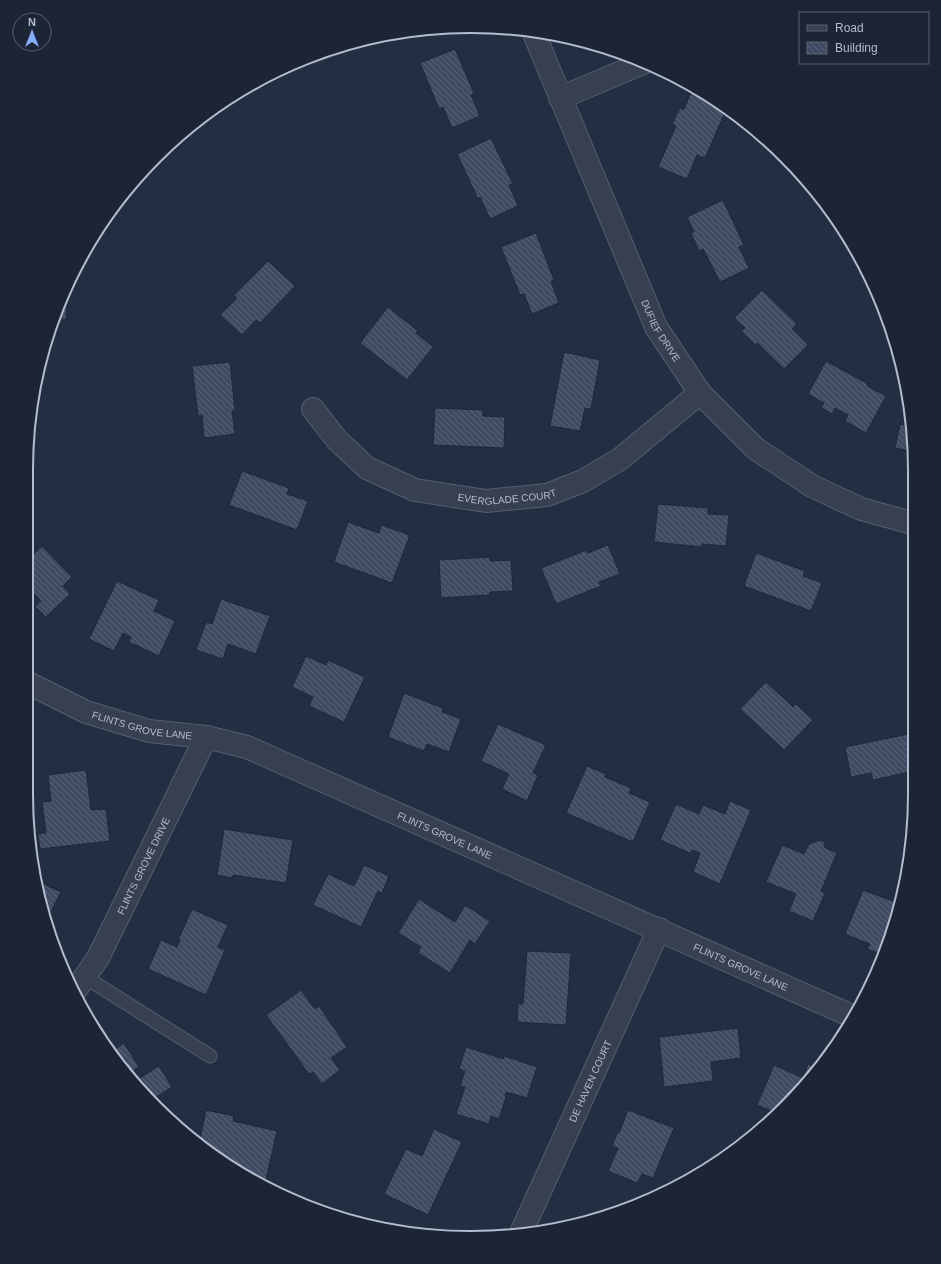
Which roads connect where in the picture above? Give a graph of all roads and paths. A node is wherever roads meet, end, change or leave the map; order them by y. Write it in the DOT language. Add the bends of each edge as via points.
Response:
graph roads {
  1 [pos="536,38"];
  2 [pos="637,66"];
  3 [pos="560,98"];
  4 [pos="700,393"];
  5 [pos="313,409"];
  6 [pos="908,522"];
  7 [pos="33,686"];
  8 [pos="206,737"];
  9 [pos="659,929"];
  10 [pos="80,984"];
  11 [pos="848,1014"];
  12 [pos="210,1056"];
  13 [pos="524,1227"];
  1 -- 3 [label="street, DUFIEF DRIVE"];
  2 -- 3 [label="street"];
  3 -- 4 [label="street, DUFIEF DRIVE" via="656,327"];
  4 -- 5 [label="street, EVERGLADE COURT" via="620,459 583,481 547,495 486,501 415,490 367,468 337,440"];
  4 -- 6 [label="street, DUFIEF DRIVE" via="756,450 812,486 861,509"];
  7 -- 8 [label="street, FLINTS GROVE LANE" via="86,712 150,731"];
  8 -- 9 [label="street, FLINTS GROVE LANE" via="247,746"];
  8 -- 10 [label="street, FLINTS GROVE DRIVE" via="98,958"];
  9 -- 11 [label="street, FLINTS GROVE LANE"];
  9 -- 13 [label="street, DE HAVEN COURT"];
  10 -- 12 [label="lane"];
}
